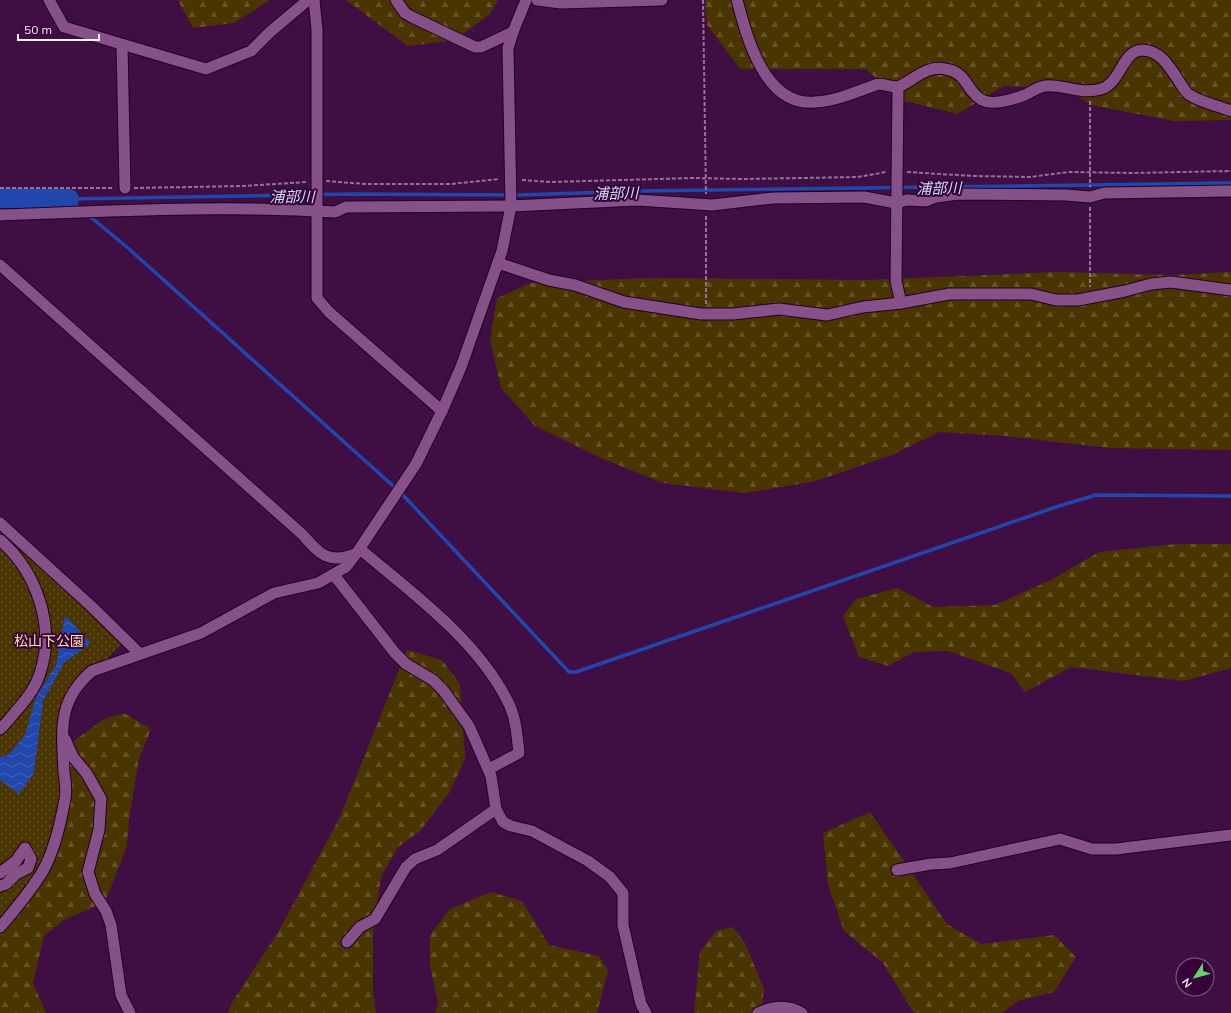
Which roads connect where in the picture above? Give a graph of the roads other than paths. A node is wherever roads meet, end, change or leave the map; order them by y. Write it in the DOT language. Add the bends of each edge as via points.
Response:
graph roads {
  1 [pos="49,0"];
  2 [pos="308,0"];
  3 [pos="314,0"];
  4 [pos="396,0"];
  5 [pos="526,0"];
  6 [pos="537,0"];
  7 [pos="662,0"];
  8 [pos="737,0"];
  9 [pos="513,32"];
  10 [pos="122,45"];
  11 [pos="898,87"];
  12 [pos="1231,111"];
  13 [pos="126,188"];
  14 [pos="1231,191"];
  15 [pos="896,203"];
  16 [pos="511,206"];
  17 [pos="316,210"];
  18 [pos="0,216"];
  19 [pos="498,263"];
  20 [pos="0,265"];
  21 [pos="1231,290"];
  22 [pos="901,303"];
  23 [pos="442,411"];
  24 [pos="0,523"];
  25 [pos="0,540"];
  26 [pos="358,552"];
  27 [pos="334,575"];
  28 [pos="140,654"];
  29 [pos="0,729"];
  30 [pos="62,733"];
  31 [pos="489,769"];
  32 [pos="496,809"];
  33 [pos="1231,836"];
  34 [pos="897,870"];
  35 [pos="0,873"];
  36 [pos="0,886"];
  37 [pos="0,927"];
  38 [pos="347,942"];
  39 [pos="130,1013"];
  40 [pos="646,1013"];
  41 [pos="758,1013"];
  42 [pos="802,1013"];
  1 -- 10 [label="street" via="64,27"];
  2 -- 10 [label="street" via="251,51 213,68 206,69"];
  3 -- 17 [label="street" via="317,29"];
  4 -- 9 [label="street" via="405,13 475,47 481,47"];
  5 -- 9 [label="street"];
  6 -- 7 [label="street" via="562,3"];
  8 -- 11 [label="street" via="746,34 760,66 781,94 789,99 815,102 830,100 878,84"];
  9 -- 16 [label="street" via="508,48"];
  10 -- 13 [label="street"];
  11 -- 12 [label="street" via="934,68 956,72 984,101 1010,99 1046,86 1090,92 1114,82 1126,60 1141,50 1163,58 1189,95"];
  11 -- 15 [label="street"];
  14 -- 15 [label="street" via="1104,193 1090,198 1066,194 958,194"];
  15 -- 16 [label="street" via="864,197 780,198 706,205 638,200"];
  15 -- 22 [label="street" via="896,281"];
  16 -- 17 [label="street" via="346,207 335,212"];
  16 -- 19 [label="street"];
  17 -- 18 [label="street" via="112,211"];
  17 -- 23 [label="street" via="317,298 335,318"];
  19 -- 22 [label="street" via="624,302 706,314 779,309 827,315 862,307"];
  19 -- 23 [label="street" via="461,367"];
  20 -- 26 [label="street" via="303,535 316,550 326,557 342,559"];
  21 -- 22 [label="street" via="1171,282 1078,300 1056,300 1031,294 949,294"];
  23 -- 26 [label="street" via="416,464"];
  24 -- 28 [label="street" via="92,606"];
  25 -- 29 [label="street" via="14,555 35,588 45,626 40,672 30,695"];
  26 -- 27 [label="street" via="346,567"];
  26 -- 31 [label="street" via="445,620 489,672 508,701 515,723 519,753"];
  27 -- 28 [label="street" via="318,583 274,593 201,633"];
  27 -- 31 [label="street" via="406,664 433,680 443,690 469,726"];
  28 -- 30 [label="street" via="92,672 82,680 68,700"];
  30 -- 37 [label="street" via="66,797 54,842 42,873 24,900"];
  30 -- 39 [label="street" via="73,757 87,774 101,799 100,830 88,872 95,894 111,925 121,995"];
  31 -- 32 [label="street"];
  32 -- 38 [label="street" via="437,850 415,859 406,867 375,919 360,927"];
  32 -- 40 [label="street" via="503,822 532,831 588,861 610,877 623,893 623,925 641,1004"];
  33 -- 34 [label="street" via="1092,850 1060,839 950,863"];
  35 -- 36 [label="street" via="16,861 25,848 31,860 28,868"];
  41 -- 42 [label="street" via="787,1007"];
}
